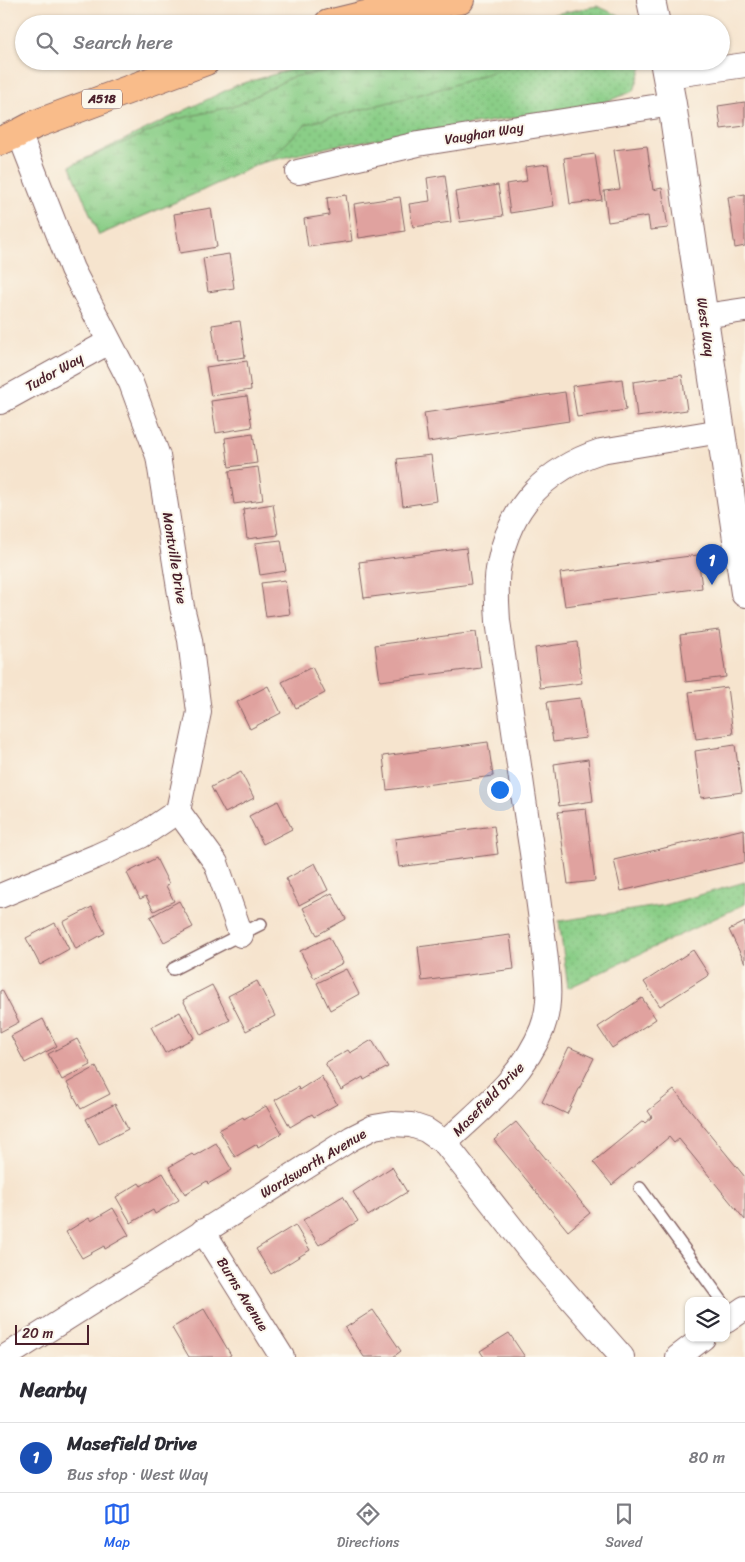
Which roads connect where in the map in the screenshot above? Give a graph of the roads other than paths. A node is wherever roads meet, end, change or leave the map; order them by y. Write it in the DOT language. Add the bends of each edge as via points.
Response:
graph roads {
  1 [pos="460,0"];
  2 [pos="651,0"];
  3 [pos="366,15"];
  4 [pos="654,15"];
  5 [pos="745,65"];
  6 [pos="730,66"];
  7 [pos="182,70"];
  8 [pos="666,70"];
  9 [pos="672,104"];
  10 [pos="9,137"];
  11 [pos="298,172"];
  12 [pos="745,310"];
  13 [pos="704,316"];
  14 [pos="109,342"];
  15 [pos="0,402"];
  16 [pos="721,431"];
  17 [pos="745,593"];
  18 [pos="178,811"];
  19 [pos="0,896"];
  20 [pos="251,929"];
  21 [pos="174,969"];
  22 [pos="445,1143"];
  23 [pos="640,1188"];
  24 [pos="203,1231"];
  25 [pos="720,1297"];
  26 [pos="698,1342"];
  27 [pos="616,1355"];
  28 [pos="680,1355"];
  29 [pos="7,1356"];
  30 [pos="282,1357"];
  1 -- 3 [label="highway"];
  2 -- 4 [label="street"];
  5 -- 6 [label="street"];
  7 -- 10 [label="highway, A518"];
  8 -- 9 [label="street, West Way"];
  9 -- 11 [label="street, Vaughan Way" via="418,144"];
  9 -- 13 [label="street, West Way"];
  10 -- 14 [label="street, Montville Drive"];
  12 -- 13 [label="street"];
  13 -- 16 [label="street, West Way"];
  14 -- 15 [label="street, Tudor Way"];
  14 -- 18 [label="street, Montville Drive" via="131,383 158,456 190,640 199,712"];
  16 -- 17 [label="street, West Way"];
  16 -- 22 [label="street, Masefield Drive" via="602,451 584,457 545,480 527,499 505,539 499,565 498,621 541,915 549,986 548,1008 533,1049 519,1068"];
  18 -- 19 [label="street" via="141,836"];
  18 -- 20 [label="street" via="216,863"];
  20 -- 21 [label="lane"];
  22 -- 24 [label="street, Wordsworth Avenue" via="426,1130 411,1125 374,1127"];
  22 -- 27 [label="street, Wordsworth Avenue"];
  23 -- 25 [label="lane"];
  24 -- 29 [label="street, Wordsworth Avenue"];
  24 -- 30 [label="street, Burns Avenue"];
  26 -- 28 [label="street"];
}
